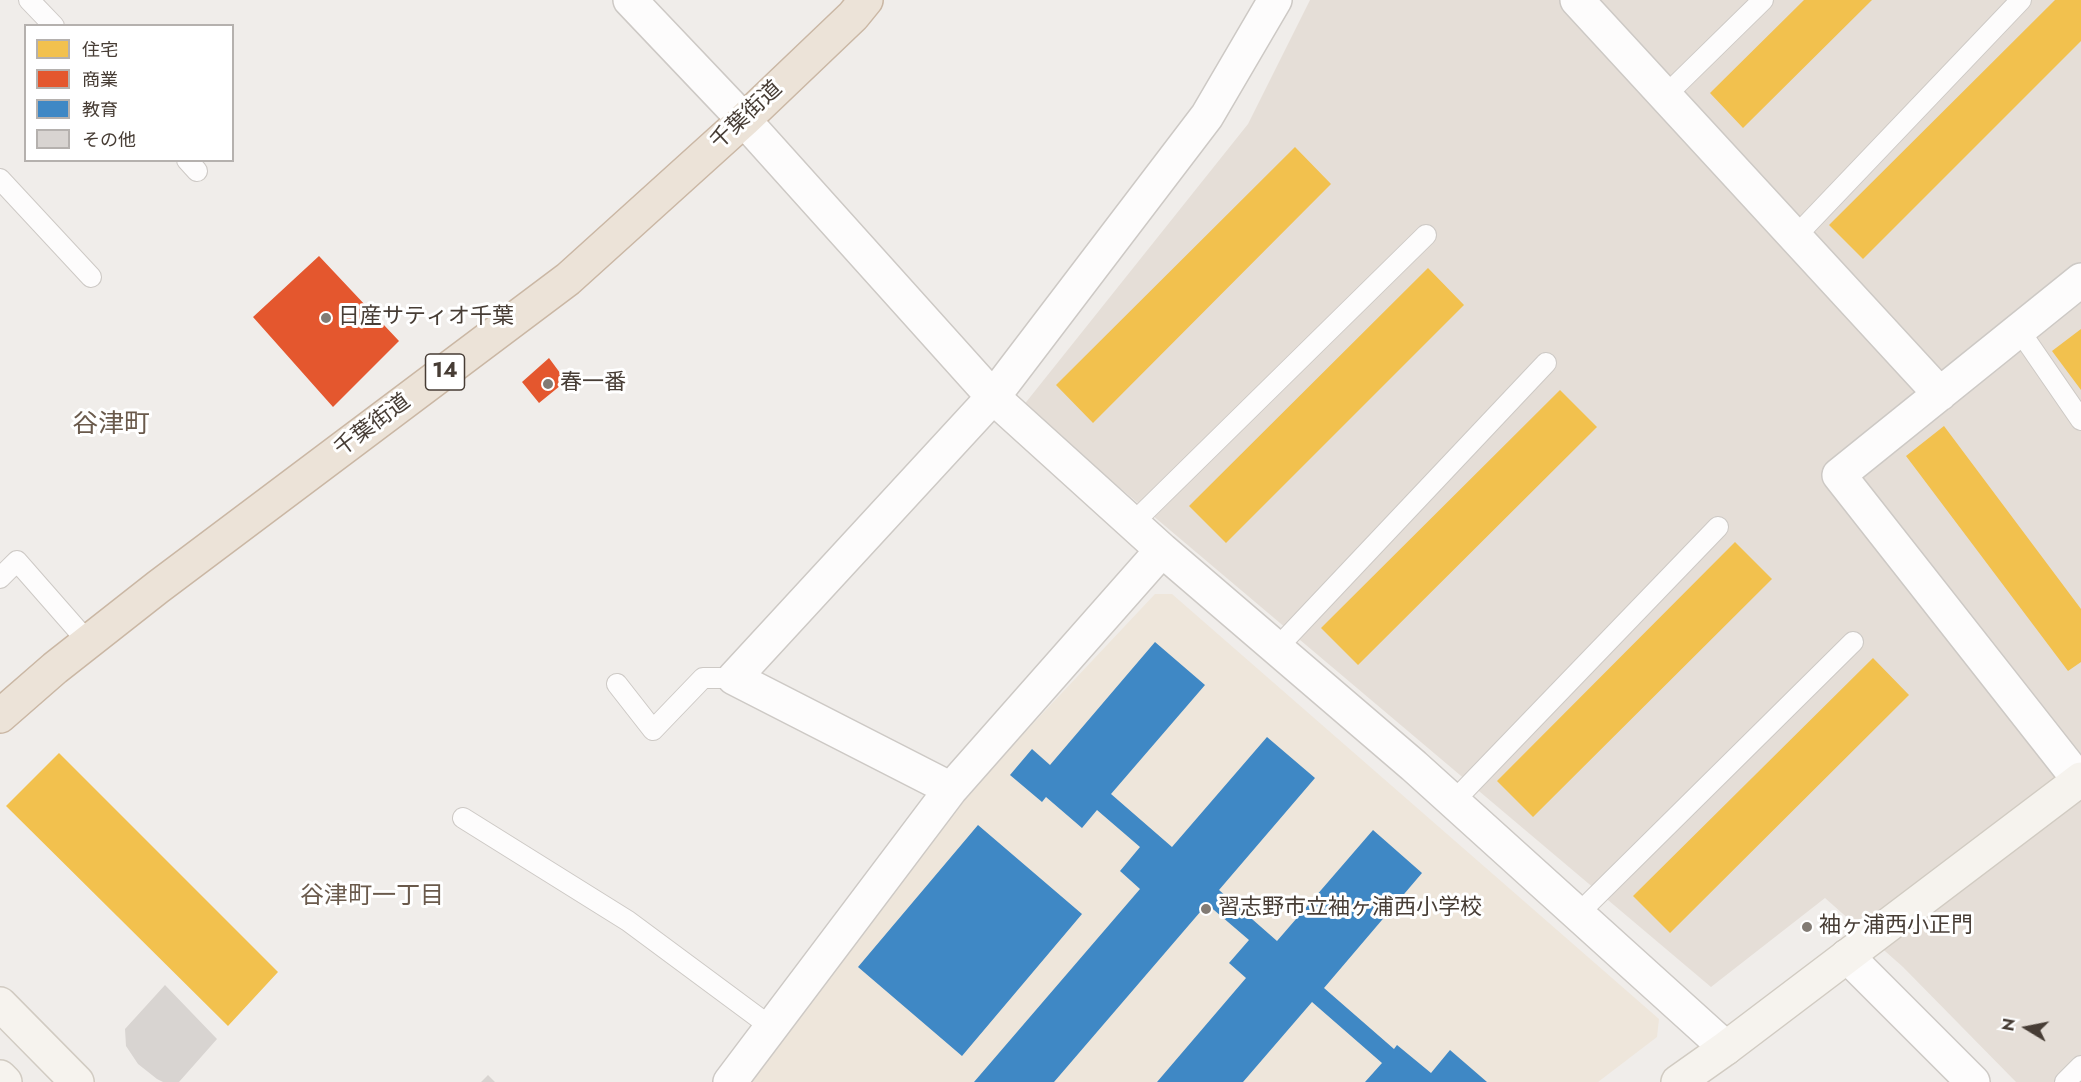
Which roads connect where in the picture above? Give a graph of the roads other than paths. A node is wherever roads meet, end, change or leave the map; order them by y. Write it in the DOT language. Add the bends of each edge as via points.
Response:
graph roads {
  1 [pos="29,0"];
  2 [pos="630,0"];
  3 [pos="867,0"];
  4 [pos="1275,0"];
  5 [pos="1576,0"];
  6 [pos="1763,0"];
  7 [pos="2021,0"];
  8 [pos="52,24"];
  9 [pos="1665,96"];
  10 [pos="744,120"];
  11 [pos="0,179"];
  12 [pos="1426,235"];
  13 [pos="1795,237"];
  14 [pos="91,277"];
  15 [pos="2081,280"];
  16 [pos="2019,330"];
  17 [pos="1546,363"];
  18 [pos="1940,394"];
  19 [pos="993,396"];
  20 [pos="2081,420"];
  21 [pos="1133,523"];
  22 [pos="1718,527"];
  23 [pos="1162,550"];
  24 [pos="0,578"];
  25 [pos="88,642"];
  26 [pos="1852,642"];
  27 [pos="1277,648"];
  28 [pos="734,678"];
  29 [pos="617,684"];
  30 [pos="0,716"];
  31 [pos="2080,779"];
  32 [pos="951,789"];
  33 [pos="1453,802"];
  34 [pos="463,818"];
  35 [pos="1578,914"];
  36 [pos="1847,956"];
  37 [pos="0,1004"];
  38 [pos="771,1027"];
  39 [pos="1726,1048"];
  40 [pos="2081,1066"];
  41 [pos="0,1077"];
  42 [pos="5,1082"];
  43 [pos="77,1082"];
  44 [pos="730,1082"];
  45 [pos="1678,1082"];
  46 [pos="1973,1082"];
  47 [pos="2065,1082"];
  1 -- 8 [label="lane"];
  2 -- 10 [label="street"];
  3 -- 10 [label="highway, 千葉街道 / 14"];
  4 -- 19 [label="street" via="1207,116"];
  5 -- 9 [label="street"];
  6 -- 9 [label="lane"];
  7 -- 13 [label="lane"];
  9 -- 13 [label="street"];
  10 -- 19 [label="street"];
  10 -- 25 [label="highway, 千葉街道 / 14" via="568,279"];
  11 -- 14 [label="lane"];
  12 -- 21 [label="lane"];
  13 -- 18 [label="street"];
  15 -- 16 [label="street"];
  16 -- 18 [label="street"];
  16 -- 20 [label="lane"];
  17 -- 27 [label="lane"];
  18 -- 31 [label="street" via="1839,475"];
  19 -- 21 [label="street"];
  19 -- 28 [label="street"];
  21 -- 23 [label="street"];
  22 -- 33 [label="lane"];
  23 -- 27 [label="street"];
  23 -- 32 [label="street"];
  24 -- 25 [label="lane" via="17,561"];
  25 -- 30 [label="highway, 千葉街道 / 14"];
  26 -- 35 [label="lane"];
  27 -- 33 [label="street"];
  28 -- 29 [label="lane" via="703,678 653,730"];
  28 -- 32 [label="street"];
  31 -- 36 [label="street"];
  32 -- 38 [label="street"];
  33 -- 35 [label="street"];
  34 -- 38 [label="lane" via="628,921"];
  35 -- 39 [label="street"];
  36 -- 39 [label="street"];
  36 -- 46 [label="street"];
  37 -- 43 [label="street"];
  38 -- 44 [label="street"];
  39 -- 45 [label="street"];
  40 -- 47 [label="lane"];
  41 -- 42 [label="street"];
}
